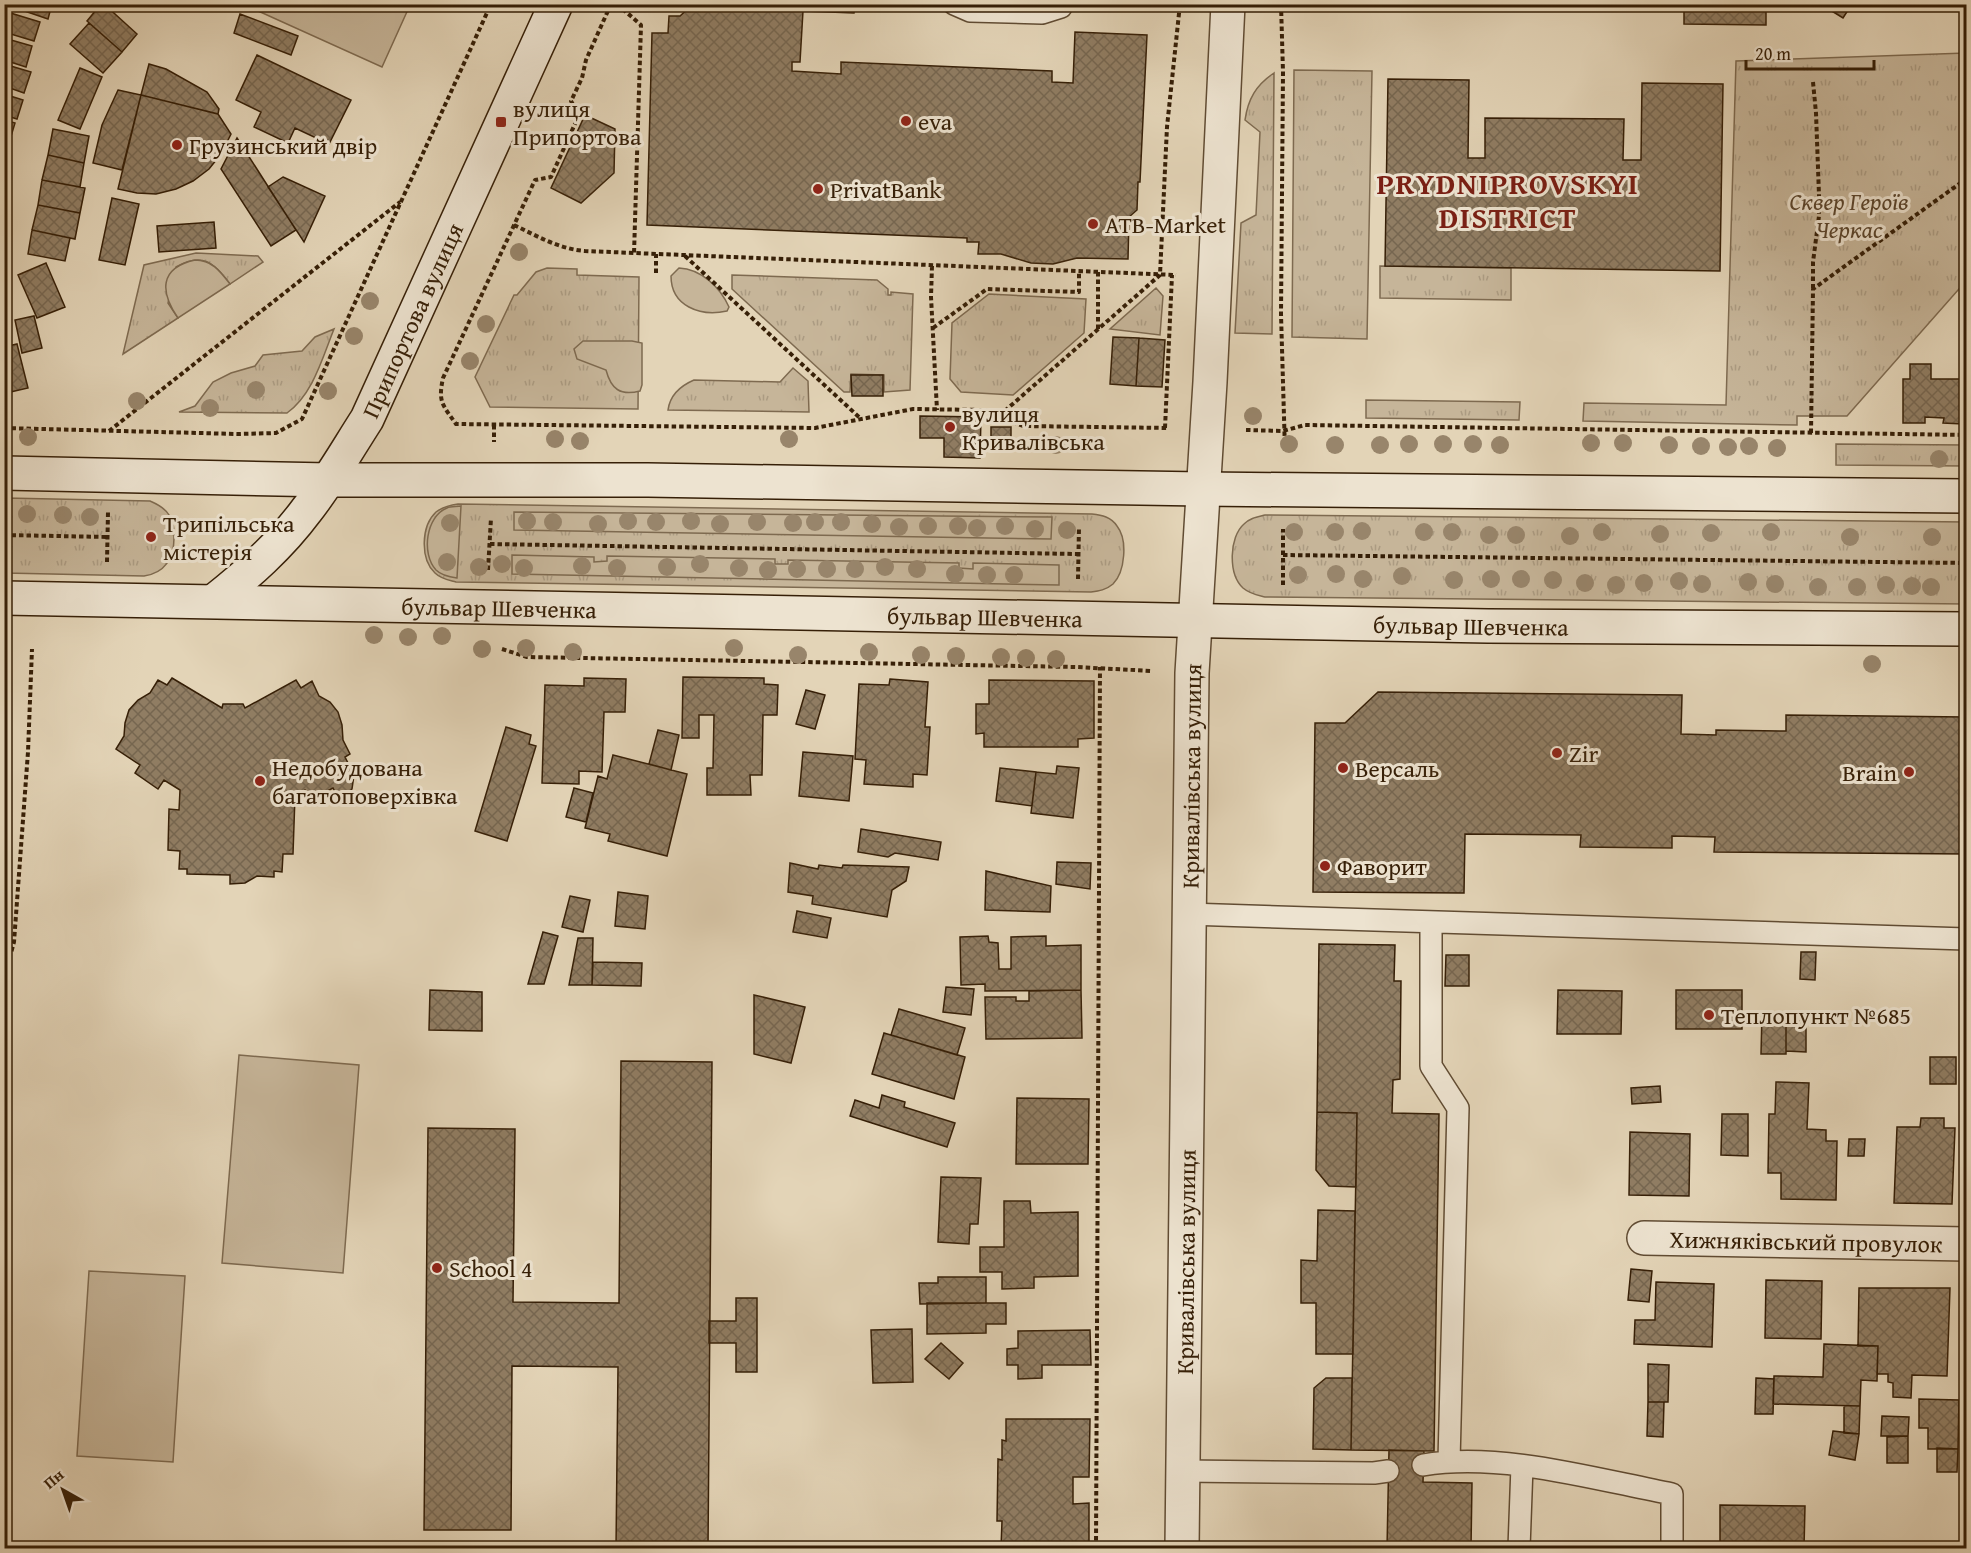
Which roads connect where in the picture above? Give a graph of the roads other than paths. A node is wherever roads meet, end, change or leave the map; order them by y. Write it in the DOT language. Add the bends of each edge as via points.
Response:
graph roads {
  1 [pos="556,4"];
  2 [pos="954,4"];
  3 [pos="1062,4"];
  4 [pos="1228,4"];
  5 [pos="4,473"];
  6 [pos="329,480"];
  7 [pos="1202,489"];
  8 [pos="1966,496"];
  9 [pos="4,598"];
  10 [pos="214,601"];
  11 [pos="1195,620"];
  12 [pos="1966,629"];
  13 [pos="1188,914"];
  14 [pos="1431,921"];
  15 [pos="1966,939"];
  16 [pos="1644,1238"];
  17 [pos="1966,1244"];
  18 [pos="1449,1461"];
  19 [pos="1423,1465"];
  20 [pos="1522,1466"];
  21 [pos="1183,1471"];
  22 [pos="1388,1471"];
  23 [pos="1182,1548"];
  24 [pos="1519,1548"];
  25 [pos="1672,1548"];
  1 -- 6 [label="main road, Припортова вулиця" via="367,419"];
  2 -- 3 [label="lane" via="970,11 1042,13"];
  4 -- 7 [label="main road, Кривалівська вулиця"];
  5 -- 6 [label="main road"];
  6 -- 7 [label="main road" via="636,480"];
  6 -- 10 [label="main road, Припортова вулиця" via="279,543"];
  7 -- 8 [label="main road"];
  7 -- 11 [label="main road, Кривалівська вулиця"];
  9 -- 10 [label="main road, бульвар Шевченка"];
  10 -- 11 [label="main road, бульвар Шевченка"];
  11 -- 12 [label="main road, бульвар Шевченка"];
  11 -- 13 [label="main road, Кривалівська вулиця"];
  13 -- 14 [label="lane"];
  13 -- 21 [label="main road, Кривалівська вулиця"];
  14 -- 15 [label="lane"];
  14 -- 18 [label="lane" via="1431,1066 1458,1108"];
  16 -- 17 [label="main road, Хижняківський провулок"];
  18 -- 19 [label="lane"];
  18 -- 20 [label="lane"];
  20 -- 24 [label="lane"];
  20 -- 25 [label="lane" via="1672,1494"];
  21 -- 22 [label="lane"];
  21 -- 23 [label="main road, Кривалівська вулиця"];
}
